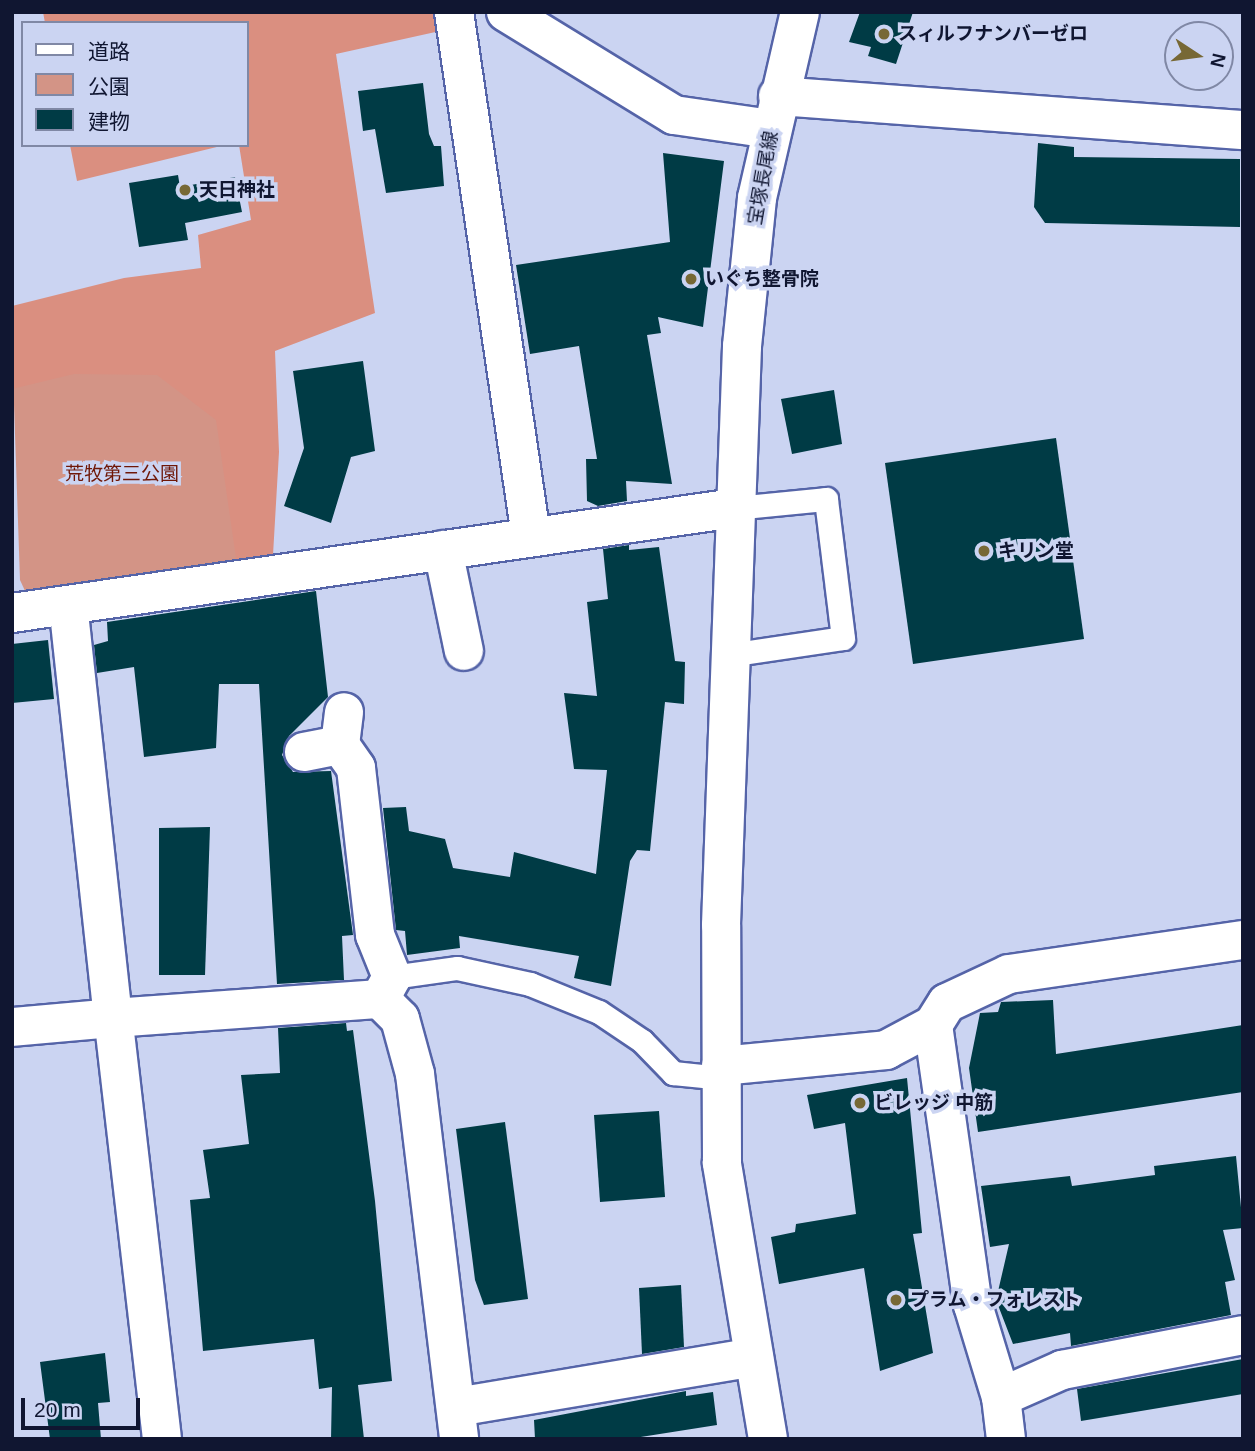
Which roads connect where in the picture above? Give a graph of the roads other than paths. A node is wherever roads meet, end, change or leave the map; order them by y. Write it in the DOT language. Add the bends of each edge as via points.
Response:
graph roads {
  1 [pos="454,12"];
  2 [pos="506,12"];
  3 [pos="800,12"];
  4 [pos="774,112"];
  5 [pos="1243,130"];
  6 [pos="734,508"];
  7 [pos="531,536"];
  8 [pos="443,550"];
  9 [pos="68,606"];
  10 [pos="12,613"];
  11 [pos="464,651"];
  12 [pos="729,655"];
  13 [pos="329,736"];
  14 [pos="1243,940"];
  15 [pos="386,988"];
  16 [pos="113,1018"];
  17 [pos="933,1025"];
  18 [pos="12,1027"];
  19 [pos="721,1072"];
  20 [pos="1243,1335"];
  21 [pos="754,1357"];
  22 [pos="1001,1397"];
  23 [pos="458,1423"];
  24 [pos="162,1439"];
  25 [pos="768,1439"];
  26 [pos="1006,1439"];
  1 -- 7 [label="street"];
  2 -- 4 [label="street" via="674,114"];
  3 -- 4 [label="street, 宝塚長尾線"];
  4 -- 5 [label="street"];
  4 -- 6 [label="street, 宝塚長尾線" via="741,346"];
  6 -- 7 [label="street"];
  6 -- 12 [label="street, 宝塚長尾線"];
  6 -- 12 [label="lane" via="826,499 843,638"];
  7 -- 8 [label="street"];
  8 -- 9 [label="street"];
  8 -- 11 [label="street"];
  9 -- 10 [label="street"];
  9 -- 16 [label="street"];
  12 -- 19 [label="street, 宝塚長尾線"];
  13 -- 15 [label="street" via="356,768 375,936"];
  14 -- 17 [label="street" via="1009,974 947,1003"];
  15 -- 16 [label="street"];
  15 -- 19 [label="lane" via="457,968 530,984 598,1012 673,1073"];
  15 -- 23 [label="street" via="415,1074"];
  16 -- 18 [label="street"];
  16 -- 24 [label="street"];
  17 -- 19 [label="street" via="886,1050"];
  17 -- 22 [label="street" via="962,1123 948,1161 983,1271"];
  19 -- 21 [label="street, 宝塚長尾線" via="726,1198"];
  20 -- 22 [label="street" via="1177,1362 1062,1370"];
  21 -- 23 [label="street"];
  21 -- 25 [label="street, 宝塚長尾線"];
  22 -- 26 [label="street"];
}
